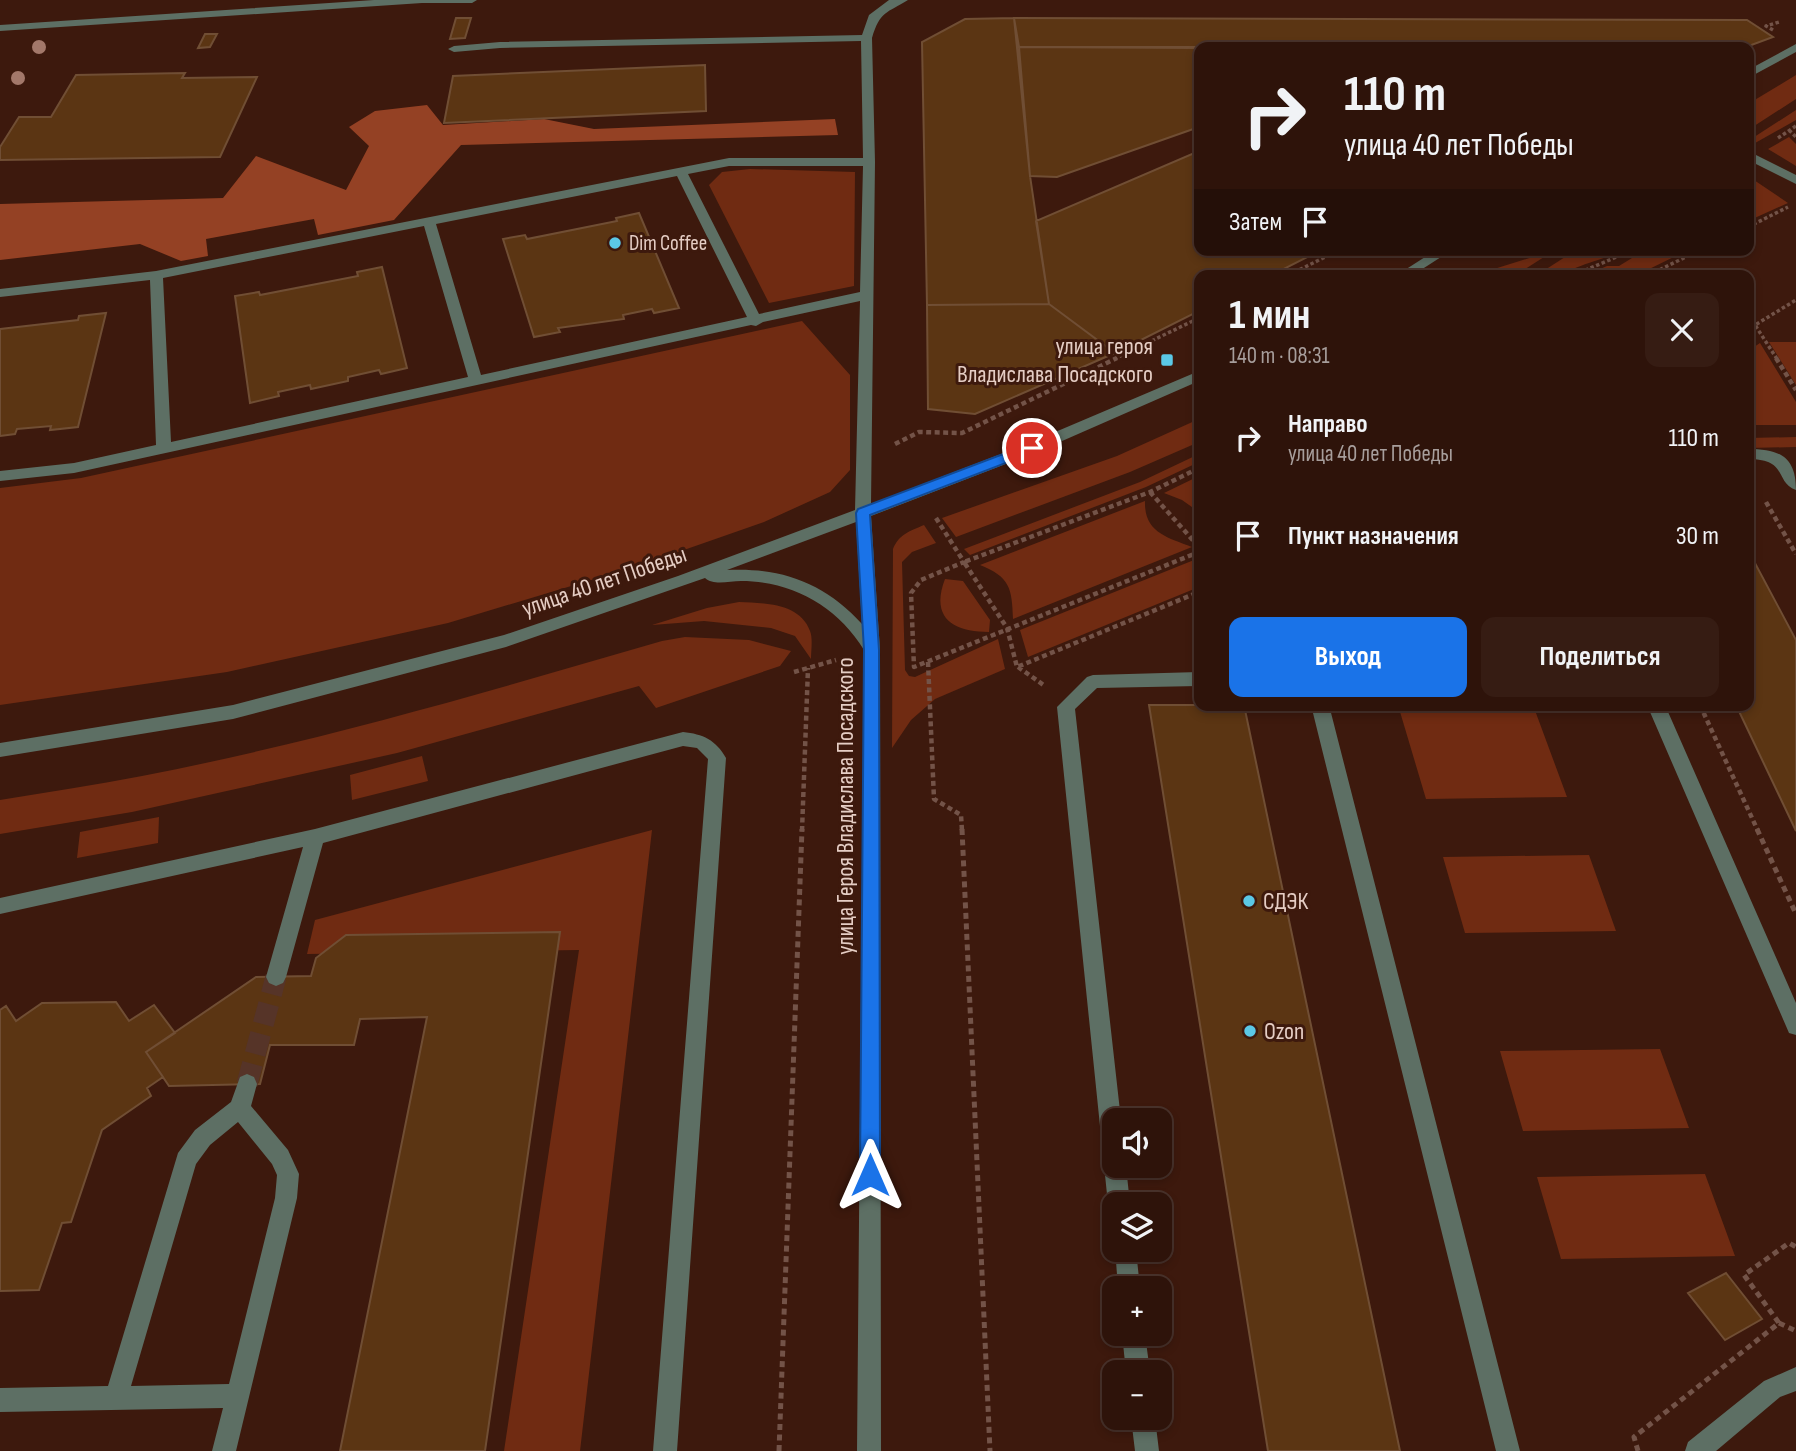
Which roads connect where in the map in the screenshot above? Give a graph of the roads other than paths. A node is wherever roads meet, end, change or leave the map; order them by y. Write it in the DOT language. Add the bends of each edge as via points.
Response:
graph roads {
  1 [pos="472,0"];
  2 [pos="892,1"];
  3 [pos="0,28"];
  4 [pos="866,38"];
  5 [pos="1796,47"];
  6 [pos="454,49"];
  7 [pos="1754,72"];
  8 [pos="1754,158"];
  9 [pos="869,162"];
  10 [pos="682,173"];
  11 [pos="1796,180"];
  12 [pos="429,222"];
  13 [pos="1436,256"];
  14 [pos="1412,270"];
  15 [pos="156,275"];
  16 [pos="0,293"];
  17 [pos="867,295"];
  18 [pos="756,321"];
  19 [pos="1194,377"];
  20 [pos="476,380"];
  21 [pos="164,449"];
  22 [pos="1754,454"];
  23 [pos="0,476"];
  24 [pos="1796,485"];
  25 [pos="863,513"];
  26 [pos="684,580"];
  27 [pos="871,646"];
  28 [pos="1194,679"];
  29 [pos="1322,711"];
  30 [pos="1659,711"];
  31 [pos="0,750"];
  32 [pos="315,837"];
  33 [pos="0,906"];
  34 [pos="276,976"];
  35 [pos="1796,1026"];
  36 [pos="247,1084"];
  37 [pos="240,1108"];
  38 [pos="1109,1108"];
  39 [pos="1796,1379"];
  40 [pos="238,1396"];
  41 [pos="116,1398"];
  42 [pos="0,1400"];
  43 [pos="1144,1430"];
  44 [pos="225,1451"];
  45 [pos="665,1451"];
  46 [pos="869,1451"];
  47 [pos="1147,1451"];
  48 [pos="1508,1451"];
  49 [pos="1697,1451"];
  1 -- 3 [label="street"];
  2 -- 4 [label="street" via="873,17"];
  4 -- 6 [label="street"];
  4 -- 9 [label="street, улица Героя Владислава Посадского"];
  5 -- 7 [label="street"];
  8 -- 11 [label="street"];
  9 -- 10 [label="street" via="729,162"];
  9 -- 17 [label="street, улица Героя Владислава Посадского"];
  10 -- 12 [label="street"];
  10 -- 18 [label="street"];
  12 -- 15 [label="street"];
  12 -- 20 [label="street"];
  13 -- 14 [label="street"];
  15 -- 16 [label="street"];
  15 -- 21 [label="street"];
  17 -- 18 [label="street"];
  17 -- 25 [label="street, улица Героя Владислава Посадского"];
  18 -- 20 [label="street"];
  19 -- 25 [label="street, улица 40 лет Победы" via="1032,448"];
  20 -- 21 [label="street"];
  21 -- 23 [label="street" via="74,468"];
  22 -- 24 [label="street" via="1780,459"];
  25 -- 26 [label="street, улица 40 лет Победы"];
  25 -- 27 [label="street, улица Героя Владислава Посадского"];
  26 -- 27 [label="street" via="747,573 789,580 820,594 845,614"];
  26 -- 31 [label="street, улица 40 лет Победы" via="506,641 233,712"];
  27 -- 46 [label="street, улица Героя Владислава Посадского"];
  28 -- 38 [label="street" via="1093,682 1066,706"];
  29 -- 48 [label="street"];
  30 -- 35 [label="street"];
  32 -- 33 [label="street"];
  32 -- 34 [label="street"];
  32 -- 45 [label="street" via="683,739 712,748 717,758"];
  36 -- 37 [label="street"];
  37 -- 40 [label="street" via="280,1157 288,1174"];
  37 -- 41 [label="street" via="203,1136 186,1160"];
  39 -- 49 [label="street" via="1772,1389"];
  40 -- 41 [label="street"];
  40 -- 44 [label="street"];
  41 -- 42 [label="street"];
  43 -- 47 [label="street"];
}
